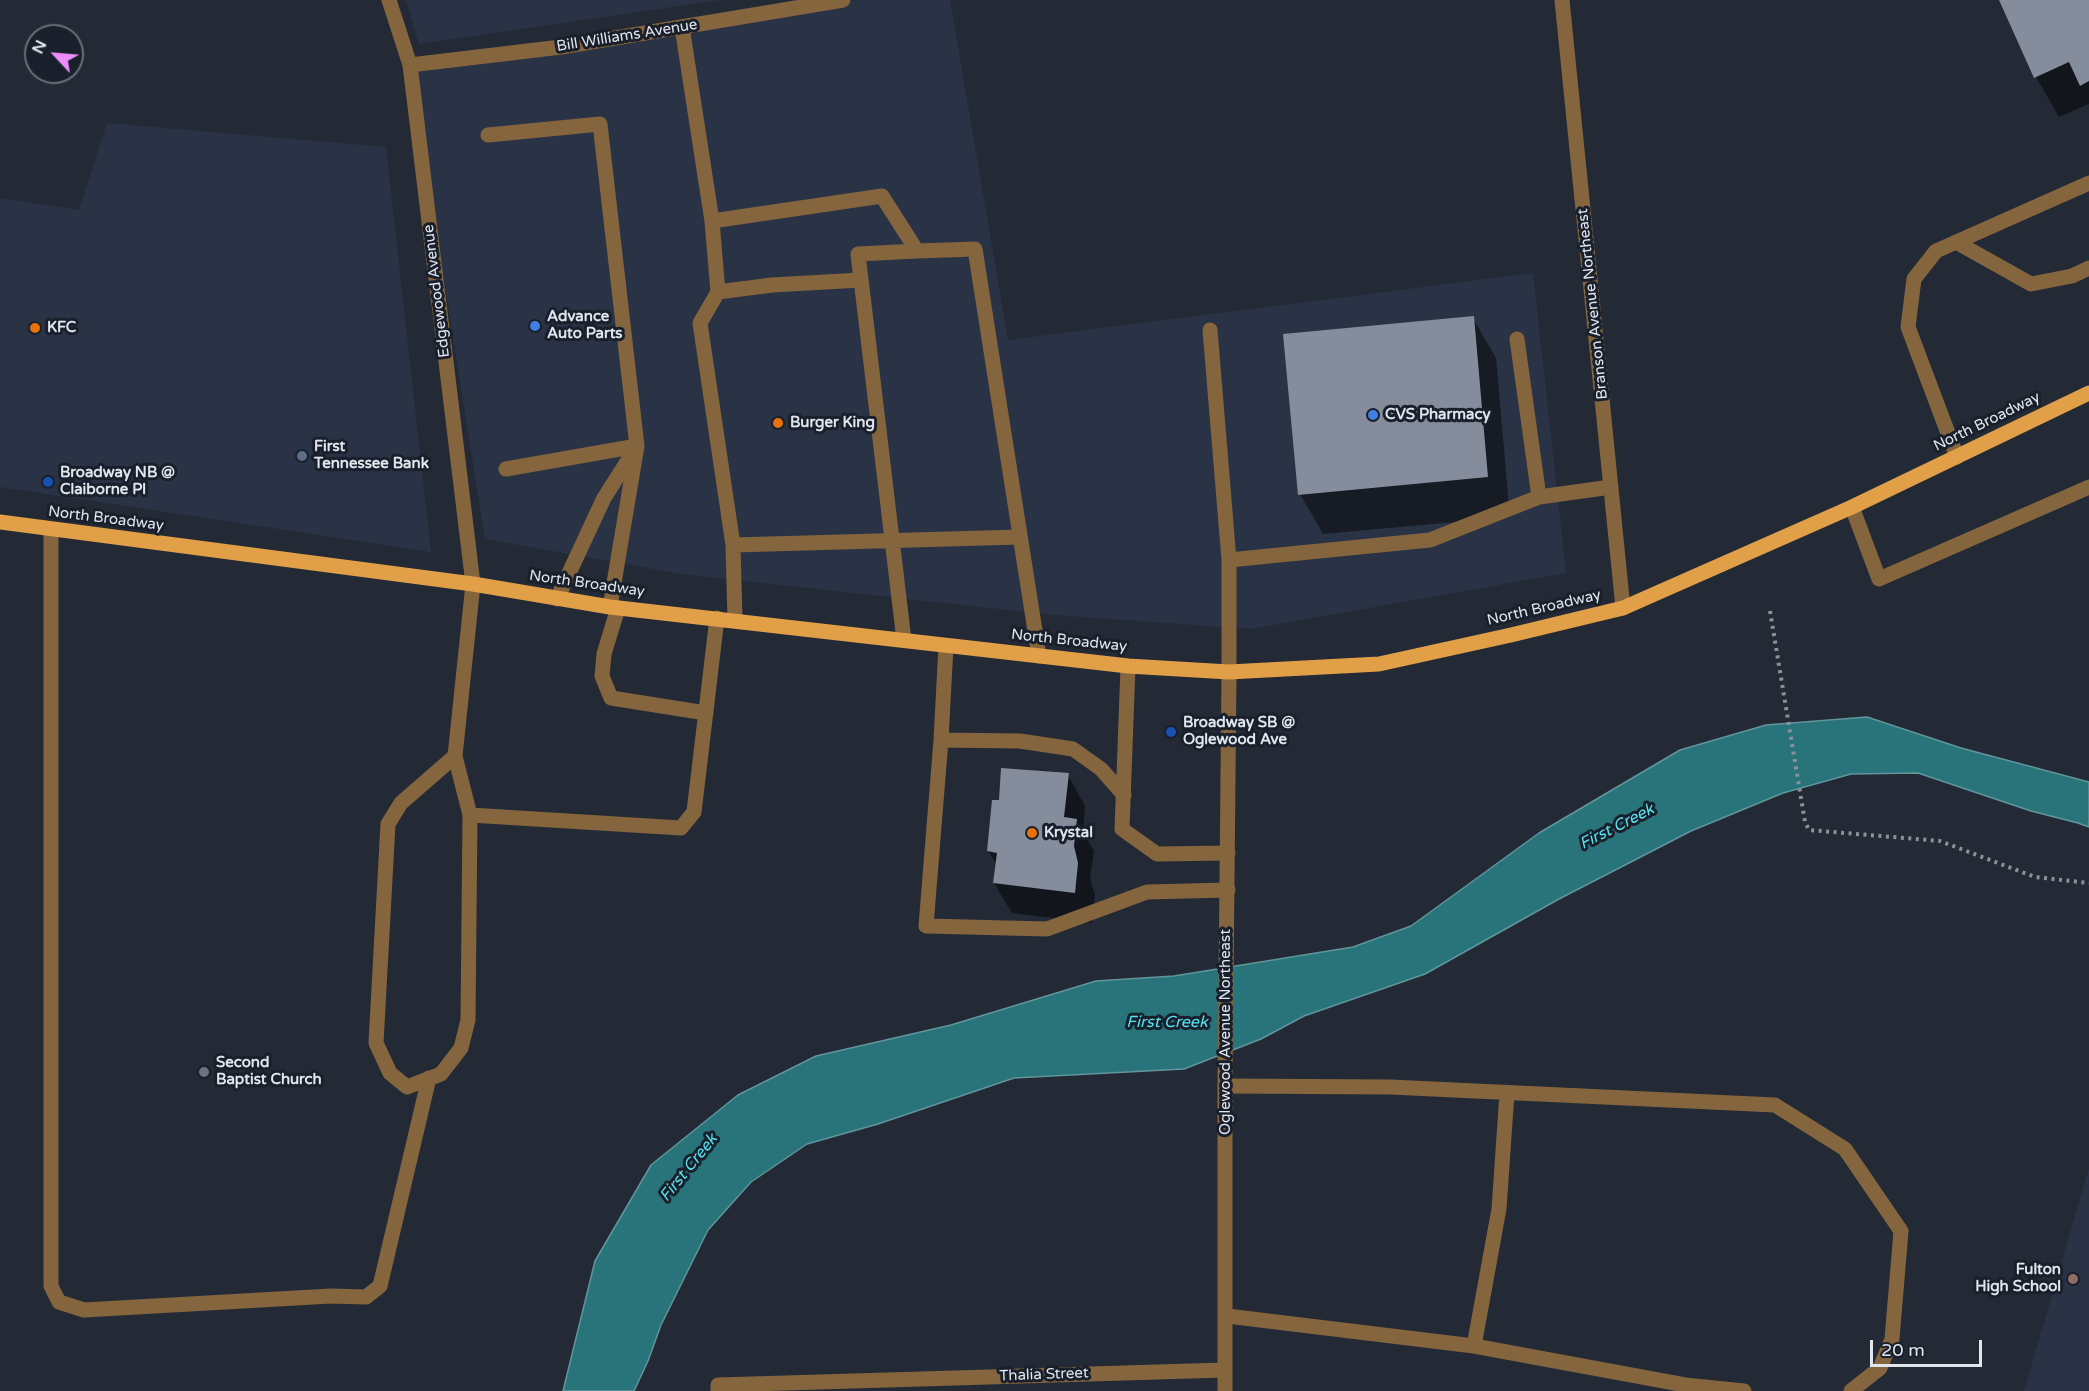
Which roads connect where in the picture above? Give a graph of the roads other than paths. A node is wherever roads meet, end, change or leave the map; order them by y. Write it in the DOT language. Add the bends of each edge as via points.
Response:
graph roads {
  1 [pos="390,0"];
  2 [pos="843,0"];
  3 [pos="1562,0"];
  4 [pos="682,27"];
  5 [pos="410,65"];
  6 [pos="489,135"];
  7 [pos="2089,183"];
  8 [pos="712,221"];
  9 [pos="1956,242"];
  10 [pos="917,251"];
  11 [pos="2089,268"];
  12 [pos="861,280"];
  13 [pos="718,292"];
  14 [pos="1210,330"];
  15 [pos="1517,339"];
  16 [pos="2089,393"];
  17 [pos="637,446"];
  18 [pos="1957,457"];
  19 [pos="507,469"];
  20 [pos="1611,487"];
  21 [pos="2089,487"];
  22 [pos="1539,497"];
  23 [pos="1852,507"];
  24 [pos="0,522"];
  25 [pos="51,530"];
  26 [pos="1020,537"];
  27 [pos="892,540"];
  28 [pos="733,545"];
  29 [pos="1229,560"];
  30 [pos="473,584"];
  31 [pos="556,599"];
  32 [pos="614,608"];
  33 [pos="1623,608"];
  34 [pos="717,618"];
  35 [pos="735,620"];
  36 [pos="904,640"];
  37 [pos="946,646"];
  38 [pos="1038,656"];
  39 [pos="1128,666"];
  40 [pos="1229,672"];
  41 [pos="706,713"];
  42 [pos="941,740"];
  43 [pos="455,756"];
  44 [pos="1124,795"];
  45 [pos="470,815"];
  46 [pos="1228,853"];
  47 [pos="1227,890"];
  48 [pos="429,1078"];
  49 [pos="1225,1086"];
  50 [pos="1507,1093"];
  51 [pos="1227,1316"];
  52 [pos="1474,1346"];
  53 [pos="1225,1370"];
  54 [pos="718,1388"];
  55 [pos="1225,1391"];
  56 [pos="1744,1391"];
  57 [pos="1851,1391"];
  1 -- 5 [label="street, Edgewood Avenue"];
  2 -- 4 [label="street, Bill Williams Avenue"];
  3 -- 20 [label="street, Branson Avenue Northeast"];
  4 -- 5 [label="street, Bill Williams Avenue" via="561,47"];
  4 -- 8 [label="street"];
  5 -- 30 [label="street, Edgewood Avenue"];
  6 -- 17 [label="street" via="600,124"];
  7 -- 9 [label="street"];
  8 -- 10 [label="street" via="882,196"];
  8 -- 13 [label="street"];
  9 -- 11 [label="street" via="2031,284 2072,276"];
  9 -- 18 [label="street" via="1936,251 1914,279 1908,327"];
  10 -- 12 [label="street" via="858,255"];
  10 -- 26 [label="street" via="975,249"];
  12 -- 13 [label="street"];
  12 -- 27 [label="street"];
  13 -- 28 [label="street" via="699,323"];
  14 -- 29 [label="street, Oglewood Avenue Northeast"];
  15 -- 22 [label="street"];
  16 -- 18 [label="main road, North Broadway"];
  17 -- 19 [label="street"];
  17 -- 31 [label="street" via="604,498"];
  17 -- 32 [label="street"];
  18 -- 23 [label="main road, North Broadway"];
  20 -- 22 [label="street"];
  20 -- 33 [label="street, Branson Avenue Northeast"];
  21 -- 23 [label="street" via="1879,579"];
  22 -- 29 [label="street" via="1430,540"];
  23 -- 33 [label="main road, North Broadway"];
  24 -- 25 [label="main road, North Broadway"];
  25 -- 30 [label="main road, North Broadway"];
  25 -- 48 [label="street" via="51,1286 59,1302 84,1310 366,1297 380,1286"];
  26 -- 27 [label="street"];
  26 -- 38 [label="street"];
  27 -- 28 [label="street"];
  27 -- 36 [label="street"];
  28 -- 35 [label="street"];
  29 -- 40 [label="street, Oglewood Avenue Northeast"];
  30 -- 31 [label="main road, North Broadway"];
  30 -- 43 [label="street, Edgewood Avenue"];
  31 -- 32 [label="main road, North Broadway"];
  32 -- 34 [label="main road, North Broadway"];
  32 -- 41 [label="street" via="602,676 611,699"];
  33 -- 40 [label="main road, North Broadway" via="1379,664"];
  34 -- 35 [label="main road, North Broadway"];
  34 -- 41 [label="street"];
  35 -- 36 [label="main road, North Broadway"];
  36 -- 37 [label="main road, North Broadway"];
  37 -- 38 [label="main road, North Broadway"];
  37 -- 42 [label="street"];
  38 -- 39 [label="main road, North Broadway"];
  39 -- 40 [label="main road, North Broadway"];
  39 -- 44 [label="street"];
  40 -- 46 [label="street, Oglewood Avenue Northeast"];
  41 -- 45 [label="street" via="694,812 681,828"];
  42 -- 44 [label="street" via="1020,741 1073,749 1101,769"];
  42 -- 47 [label="street" via="926,926 1047,928 1147,892"];
  43 -- 45 [label="street"];
  43 -- 48 [label="street" via="401,803 388,824 376,1043 390,1073 407,1087"];
  44 -- 46 [label="street" via="1122,829 1157,854"];
  45 -- 48 [label="street" via="468,1020 461,1048 441,1074"];
  46 -- 47 [label="street, Oglewood Avenue Northeast"];
  47 -- 49 [label="street, Oglewood Avenue Northeast"];
  49 -- 50 [label="street" via="1390,1087"];
  49 -- 51 [label="street, Oglewood Avenue Northeast"];
  50 -- 52 [label="street" via="1499,1209"];
  50 -- 57 [label="street" via="1775,1104 1845,1149 1901,1232 1892,1339 1880,1368"];
  51 -- 52 [label="street"];
  51 -- 53 [label="street, Oglewood Avenue Northeast"];
  52 -- 56 [label="street" via="1685,1385"];
  53 -- 54 [label="street, Thalia Street"];
  53 -- 55 [label="street, Oglewood Avenue Northeast"];
}
